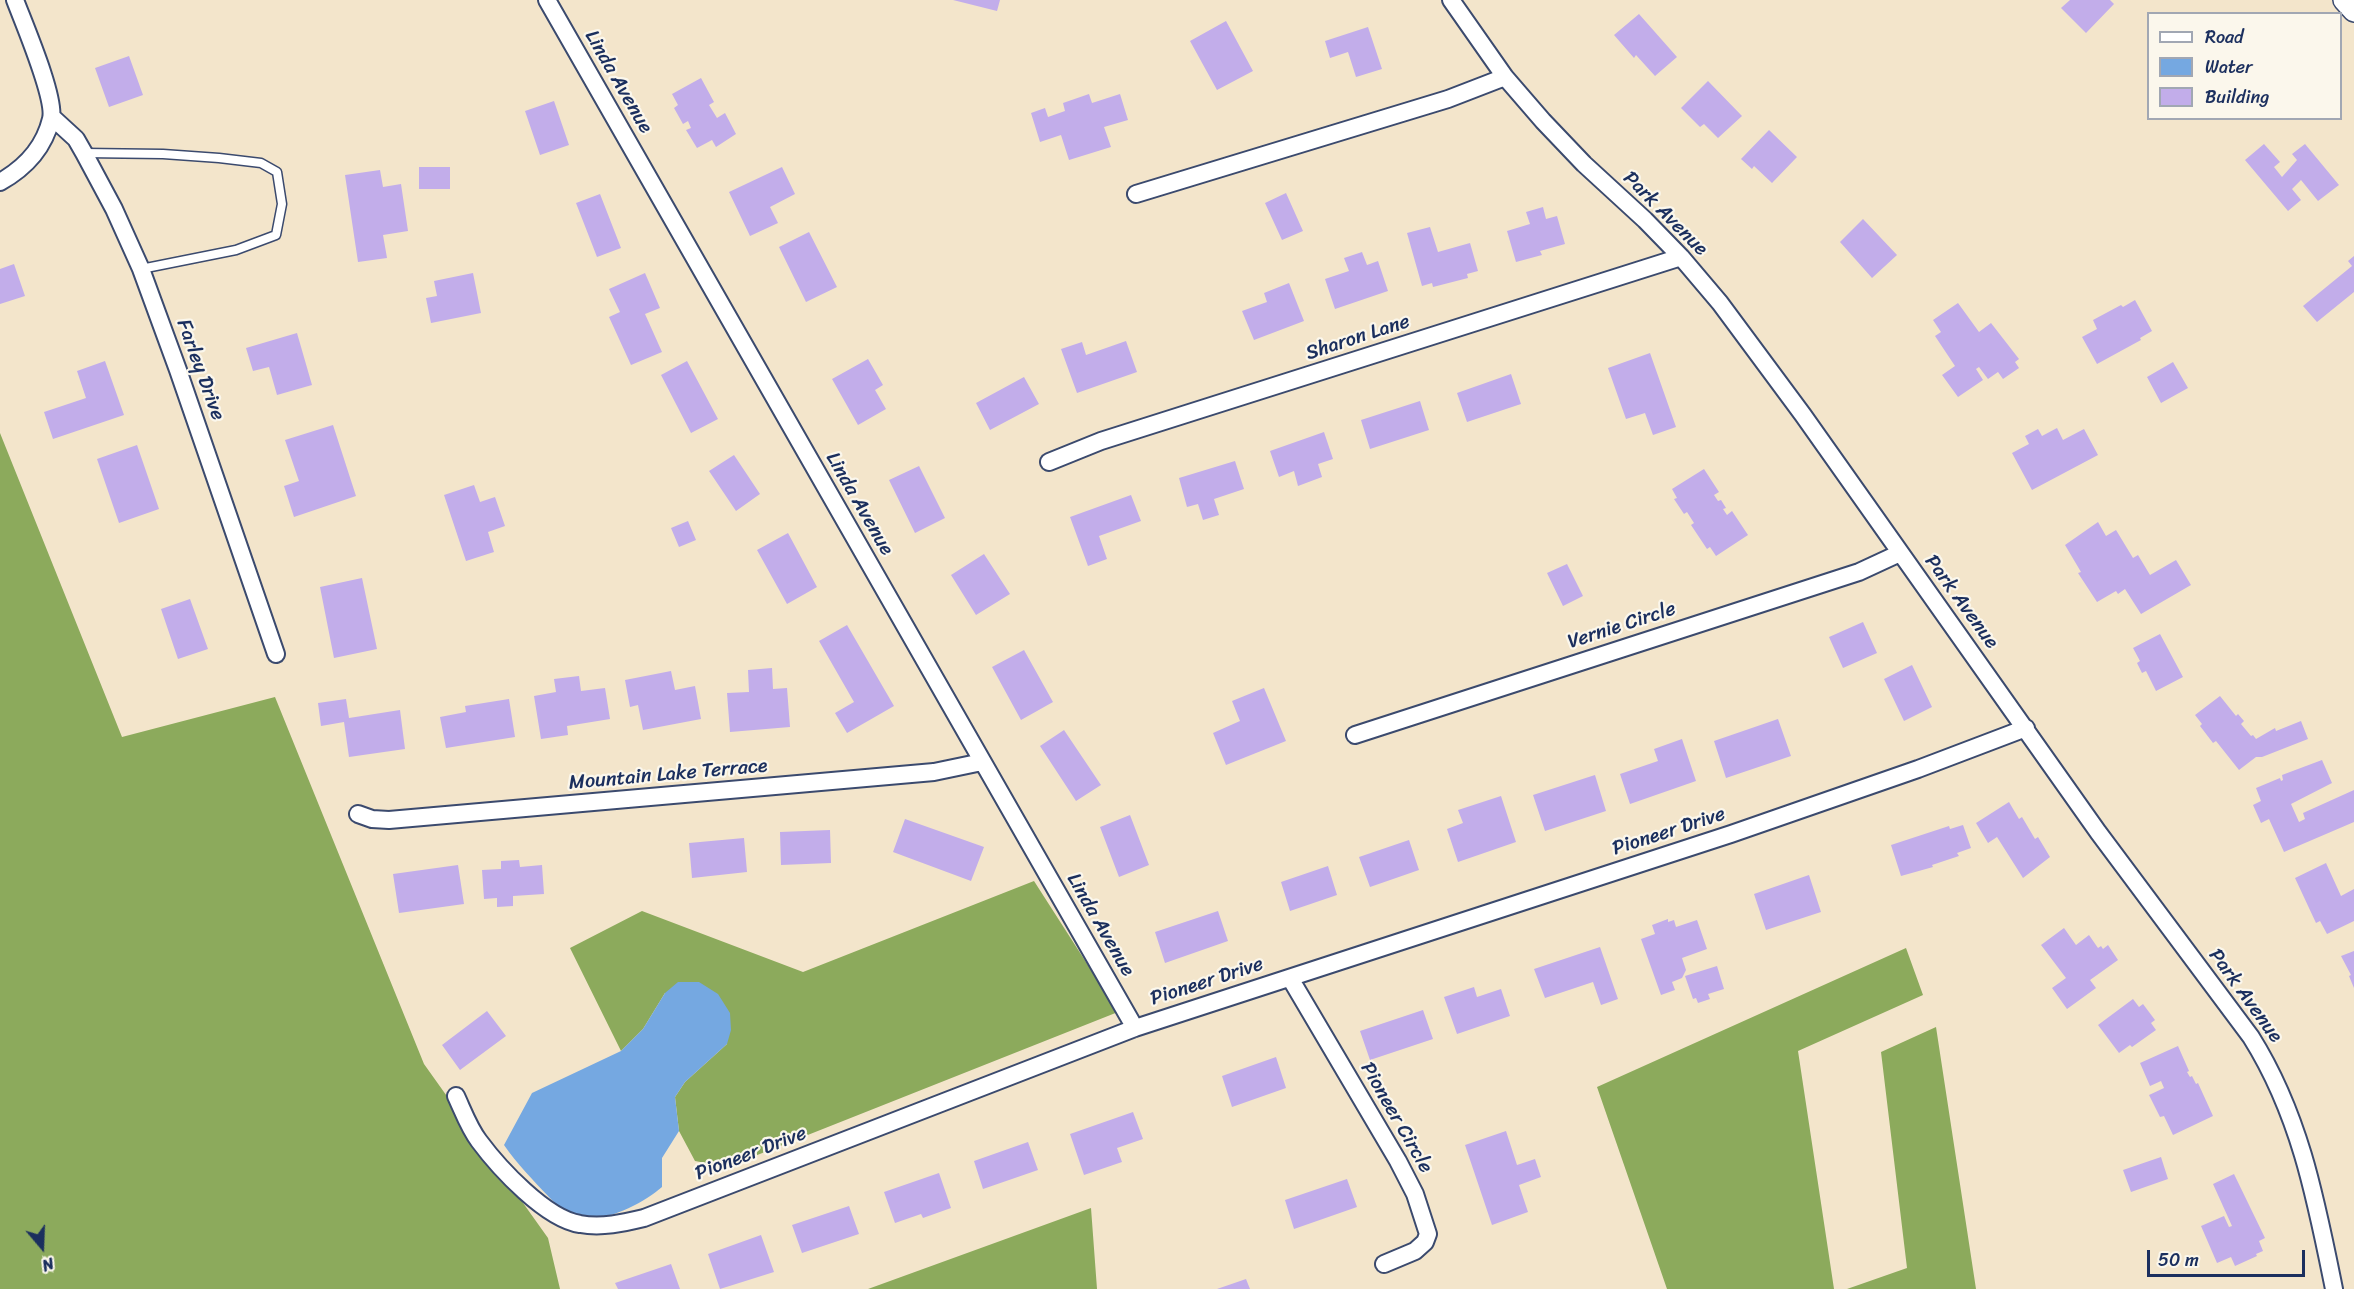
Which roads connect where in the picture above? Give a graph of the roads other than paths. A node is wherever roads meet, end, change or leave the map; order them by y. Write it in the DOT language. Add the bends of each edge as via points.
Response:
graph roads {
  1 [pos="15,0"];
  2 [pos="547,0"];
  3 [pos="1451,0"];
  4 [pos="2344,0"];
  5 [pos="2354,11"];
  6 [pos="1505,77"];
  7 [pos="52,117"];
  8 [pos="84,153"];
  9 [pos="0,182"];
  10 [pos="1136,194"];
  11 [pos="1681,257"];
  12 [pos="141,269"];
  13 [pos="1049,462"];
  14 [pos="1900,553"];
  15 [pos="276,654"];
  16 [pos="2026,728"];
  17 [pos="1355,735"];
  18 [pos="982,762"];
  19 [pos="358,814"];
  20 [pos="1290,978"];
  21 [pos="1135,1028"];
  22 [pos="456,1096"];
  23 [pos="1384,1263"];
  24 [pos="2334,1289"];
  1 -- 7 [label="street" via="46,84"];
  2 -- 18 [label="street, Linda Avenue"];
  3 -- 6 [label="street, Park Avenue"];
  4 -- 5 [label="street"];
  6 -- 10 [label="street" via="1448,99"];
  6 -- 11 [label="street, Park Avenue" via="1584,164"];
  7 -- 8 [label="street, Farley Drive" via="76,139"];
  7 -- 9 [label="street" via="32,159"];
  8 -- 12 [label="street, Farley Drive"];
  8 -- 12 [label="lane" via="219,158 261,163 277,172 282,204 276,235 236,250"];
  11 -- 13 [label="street, Sharon Lane" via="1101,441"];
  11 -- 14 [label="street, Park Avenue" via="1720,303"];
  12 -- 15 [label="street, Farley Drive"];
  14 -- 16 [label="street, Park Avenue"];
  14 -- 17 [label="street, Vernie Circle" via="1858,572"];
  16 -- 20 [label="street, Pioneer Drive" via="1731,834"];
  16 -- 24 [label="street, Park Avenue" via="2271,1070 2302,1152"];
  18 -- 19 [label="street, Mountain Lake Terrace" via="934,772 389,820"];
  18 -- 21 [label="street, Linda Avenue"];
  20 -- 21 [label="street, Pioneer Drive"];
  20 -- 23 [label="street, Pioneer Circle" via="1398,1161 1425,1224 1425,1242 1415,1251"];
  21 -- 22 [label="street, Pioneer Drive" via="644,1218 609,1225 563,1220 543,1207 478,1140"];
}
